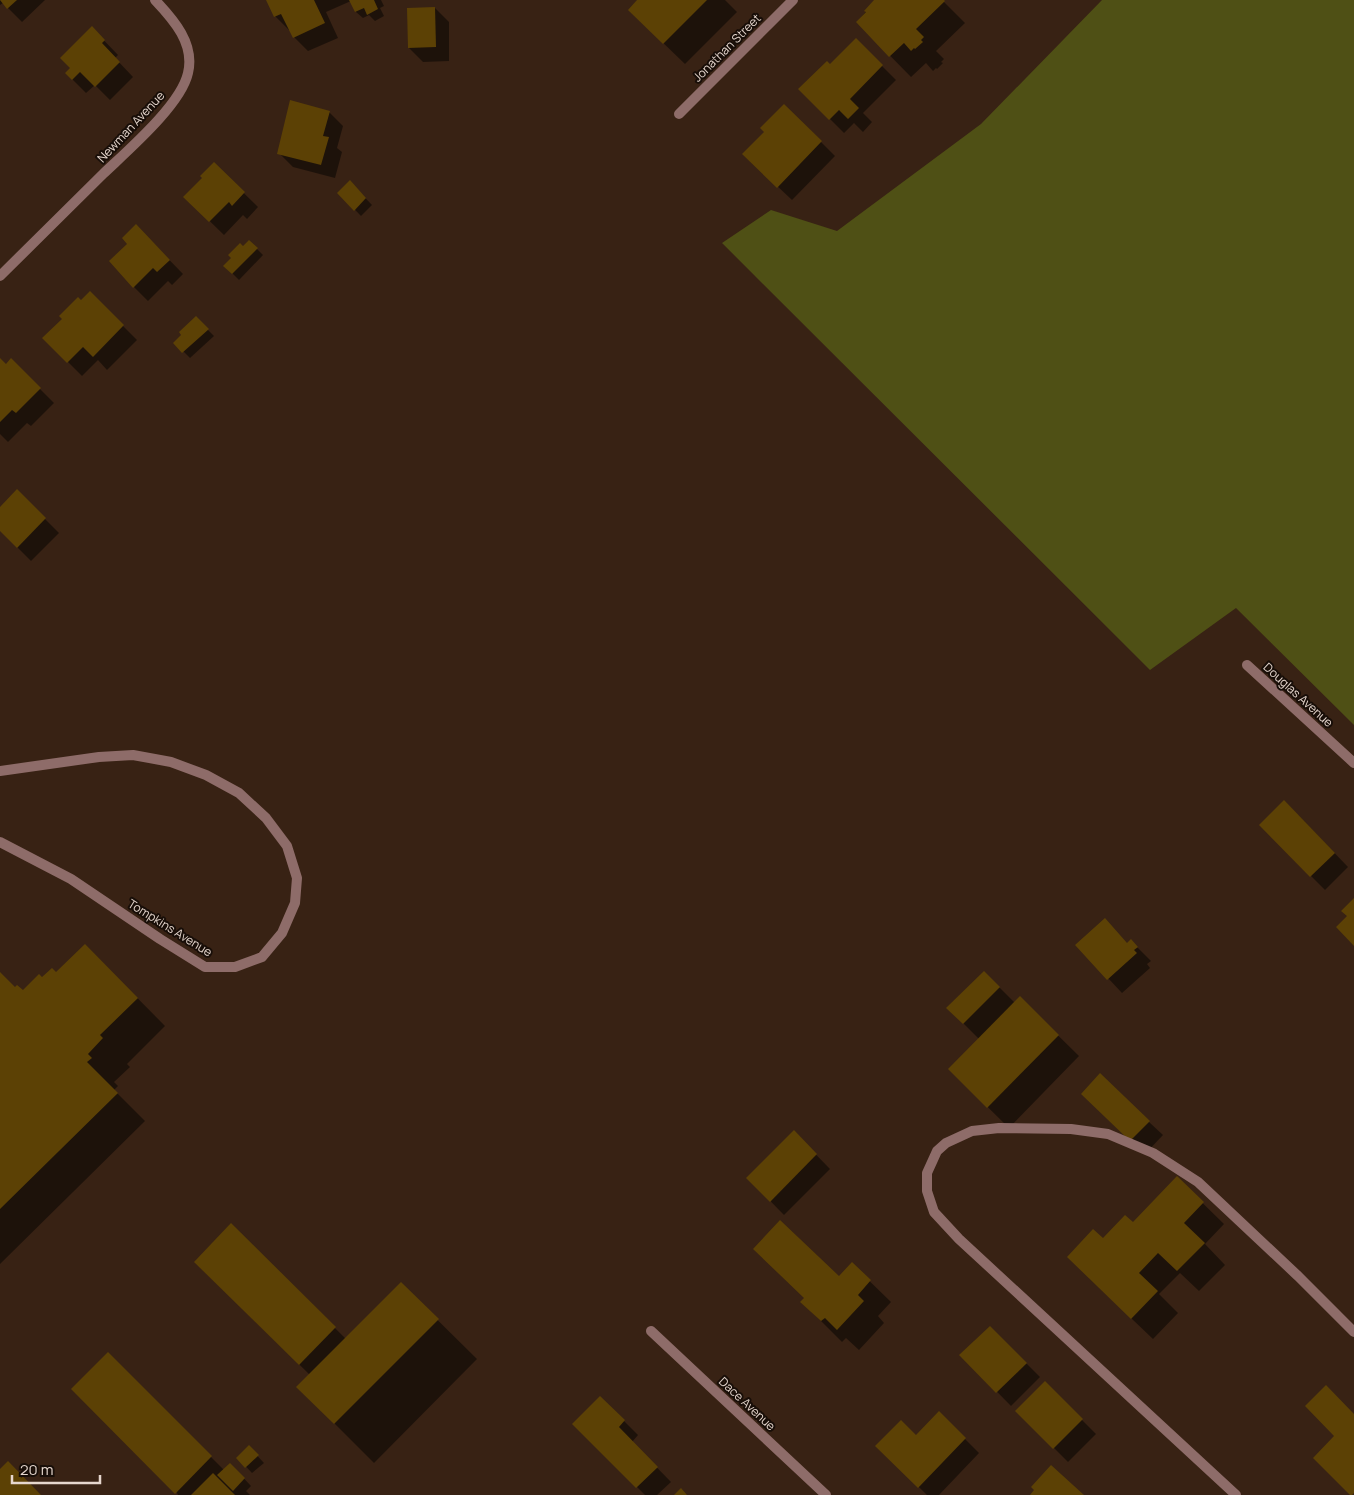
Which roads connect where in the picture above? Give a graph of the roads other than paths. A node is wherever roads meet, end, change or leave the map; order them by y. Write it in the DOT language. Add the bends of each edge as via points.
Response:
graph roads {
  1 [pos="155,0"];
  2 [pos="793,0"];
  3 [pos="679,114"];
  4 [pos="0,276"];
  5 [pos="1247,665"];
  6 [pos="1354,762"];
  7 [pos="0,771"];
  8 [pos="0,842"];
  9 [pos="651,1331"];
  10 [pos="1354,1332"];
  11 [pos="826,1495"];
  12 [pos="1236,1495"];
  1 -- 4 [label="street, Newman Avenue" via="173,19 188,53 188,72 181,92 155,124"];
  2 -- 3 [label="street, Jonathan Street"];
  5 -- 6 [label="street, Douglas Avenue"];
  7 -- 8 [label="street, Tompkins Avenue" via="99,757 133,756 171,762 206,775 239,793 266,818 287,846 297,878 295,903 282,932 262,957 236,967 205,967 71,879"];
  9 -- 11 [label="street, Dace Avenue"];
  10 -- 12 [label="street" via="1198,1182 1153,1153 1108,1134 1071,1129 999,1128 972,1131 937,1151 927,1173 927,1191 934,1212 959,1239"];
}
